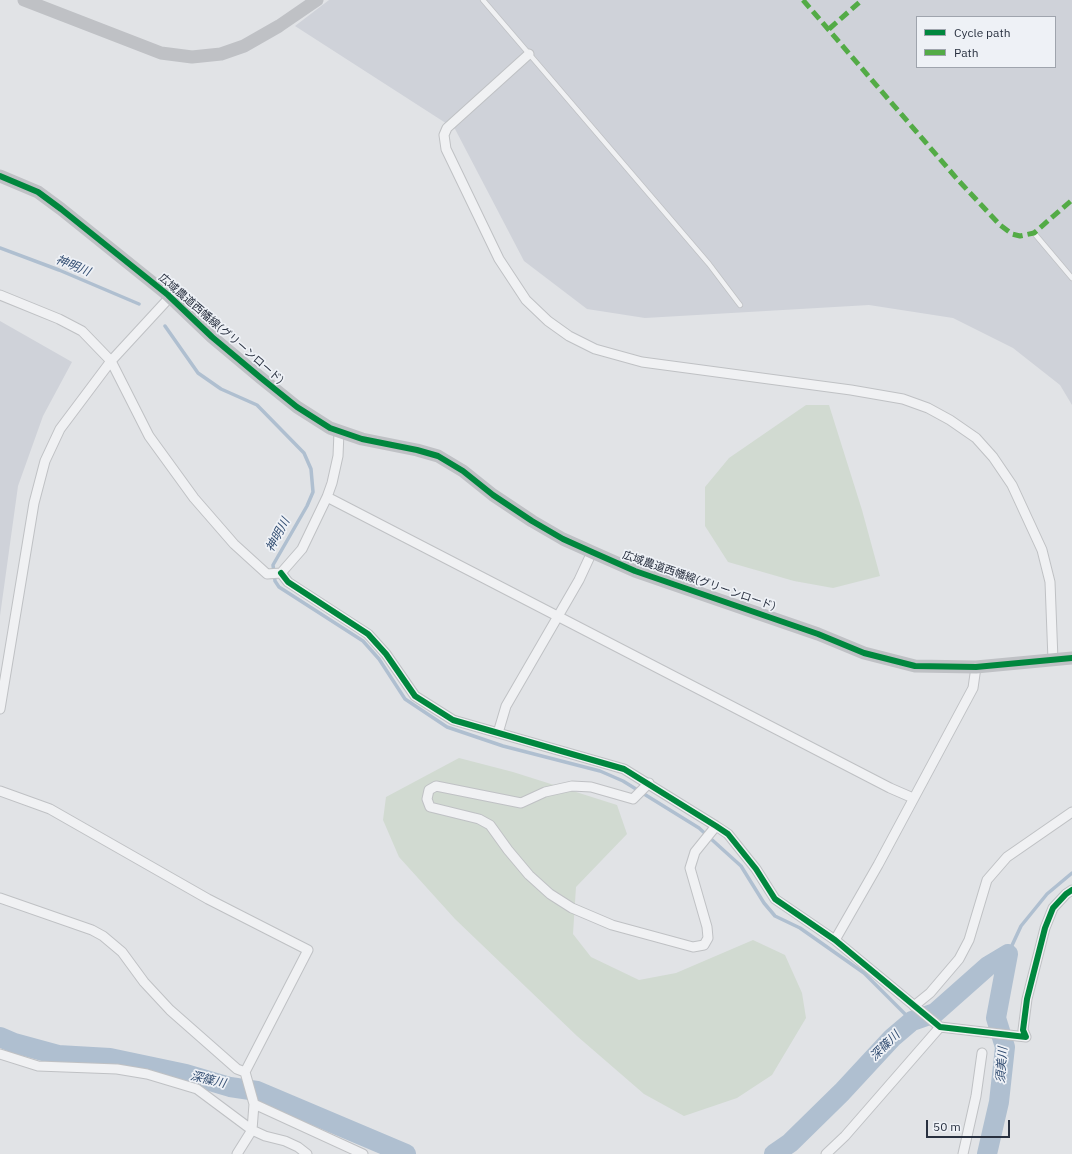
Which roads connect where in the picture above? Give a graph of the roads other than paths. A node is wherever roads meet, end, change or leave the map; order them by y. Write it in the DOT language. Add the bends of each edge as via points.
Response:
graph roads {
  1 [pos="24,0"];
  2 [pos="317,0"];
  3 [pos="483,0"];
  4 [pos="530,54"];
  5 [pos="0,176"];
  6 [pos="1034,233"];
  7 [pos="1072,278"];
  8 [pos="0,295"];
  9 [pos="170,297"];
  10 [pos="740,305"];
  11 [pos="111,361"];
  12 [pos="339,432"];
  13 [pos="327,497"];
  14 [pos="592,552"];
  15 [pos="281,573"];
  16 [pos="558,616"];
  17 [pos="1072,658"];
  18 [pos="1053,660"];
  19 [pos="976,667"];
  20 [pos="0,709"];
  21 [pos="498,733"];
  22 [pos="647,784"];
  23 [pos="0,791"];
  24 [pos="913,798"];
  25 [pos="1072,812"];
  26 [pos="714,828"];
  27 [pos="1072,890"];
  28 [pos="0,898"];
  29 [pos="835,940"];
  30 [pos="914,1006"];
  31 [pos="940,1027"];
  32 [pos="982,1053"];
  33 [pos="0,1054"];
  34 [pos="245,1072"];
  35 [pos="254,1104"];
  36 [pos="252,1130"];
  37 [pos="237,1154"];
  38 [pos="307,1154"];
  39 [pos="363,1154"];
  40 [pos="826,1154"];
  41 [pos="963,1154"];
  1 -- 2 [label="street" via="161,53 192,57 221,54 244,46"];
  3 -- 4 [label="lane"];
  4 -- 10 [label="lane"];
  4 -- 18 [label="street" via="447,128 444,135 446,149 499,259 526,300 548,321 595,350 642,362 903,399 950,420 976,438 993,457 1012,485 1042,550 1050,582"];
  5 -- 9 [label="street, 広域農道西幡線(グリーンロード)" via="38,192 61,208"];
  6 -- 7 [label="lane"];
  8 -- 11 [label="street" via="82,331"];
  9 -- 11 [label="street"];
  9 -- 12 [label="street, 広域農道西幡線(グリーンロード)" via="261,378 297,406"];
  11 -- 15 [label="street" via="153,442 194,498 234,544 267,574"];
  11 -- 20 [label="street" via="60,429 45,461 34,502"];
  12 -- 13 [label="street" via="338,456"];
  12 -- 14 [label="street, 広域農道西幡線(グリーンロード)" via="438,456 532,521"];
  13 -- 15 [label="street" via="302,549"];
  13 -- 16 [label="street"];
  14 -- 16 [label="street"];
  14 -- 19 [label="street, 広域農道西幡線(グリーンロード)" via="635,571 818,634 864,653 915,666"];
  15 -- 21 [label="street" via="288,582 368,634 386,654 415,696 453,720"];
  16 -- 21 [label="street" via="506,706"];
  16 -- 24 [label="street"];
  17 -- 18 [label="street, 広域農道西幡線(グリーンロード)"];
  18 -- 19 [label="street, 広域農道西幡線(グリーンロード)"];
  19 -- 24 [label="street" via="973,688"];
  21 -- 22 [label="street" via="624,769"];
  22 -- 26 [label="street"];
  22 -- 26 [label="street" via="633,799 591,787 572,786 546,792 521,803 436,786 429,790 427,799 430,807 440,811 479,819 490,824 529,875 550,894 572,908 612,925 693,947 704,945 708,938 690,868 694,852"];
  23 -- 34 [label="street" via="50,809 208,899 308,950"];
  24 -- 29 [label="street"];
  25 -- 30 [label="street" via="1007,857 987,880 969,940 959,959 930,993"];
  26 -- 29 [label="street" via="728,834 756,869 775,899"];
  27 -- 31 [label="street" via="1053,908 1045,928 1027,999 1023,1030 1026,1037"];
  28 -- 34 [label="street" via="103,936 122,952 144,982 170,1010 237,1070"];
  29 -- 30 [label="street"];
  30 -- 31 [label="street"];
  31 -- 40 [label="street" via="845,1136"];
  32 -- 41 [label="street" via="976,1096"];
  33 -- 36 [label="street" via="38,1066 117,1069 167,1079 197,1089"];
  34 -- 35 [label="street"];
  35 -- 36 [label="street"];
  35 -- 39 [label="street"];
  36 -- 37 [label="street"];
  36 -- 38 [label="street" via="292,1144"];
}
